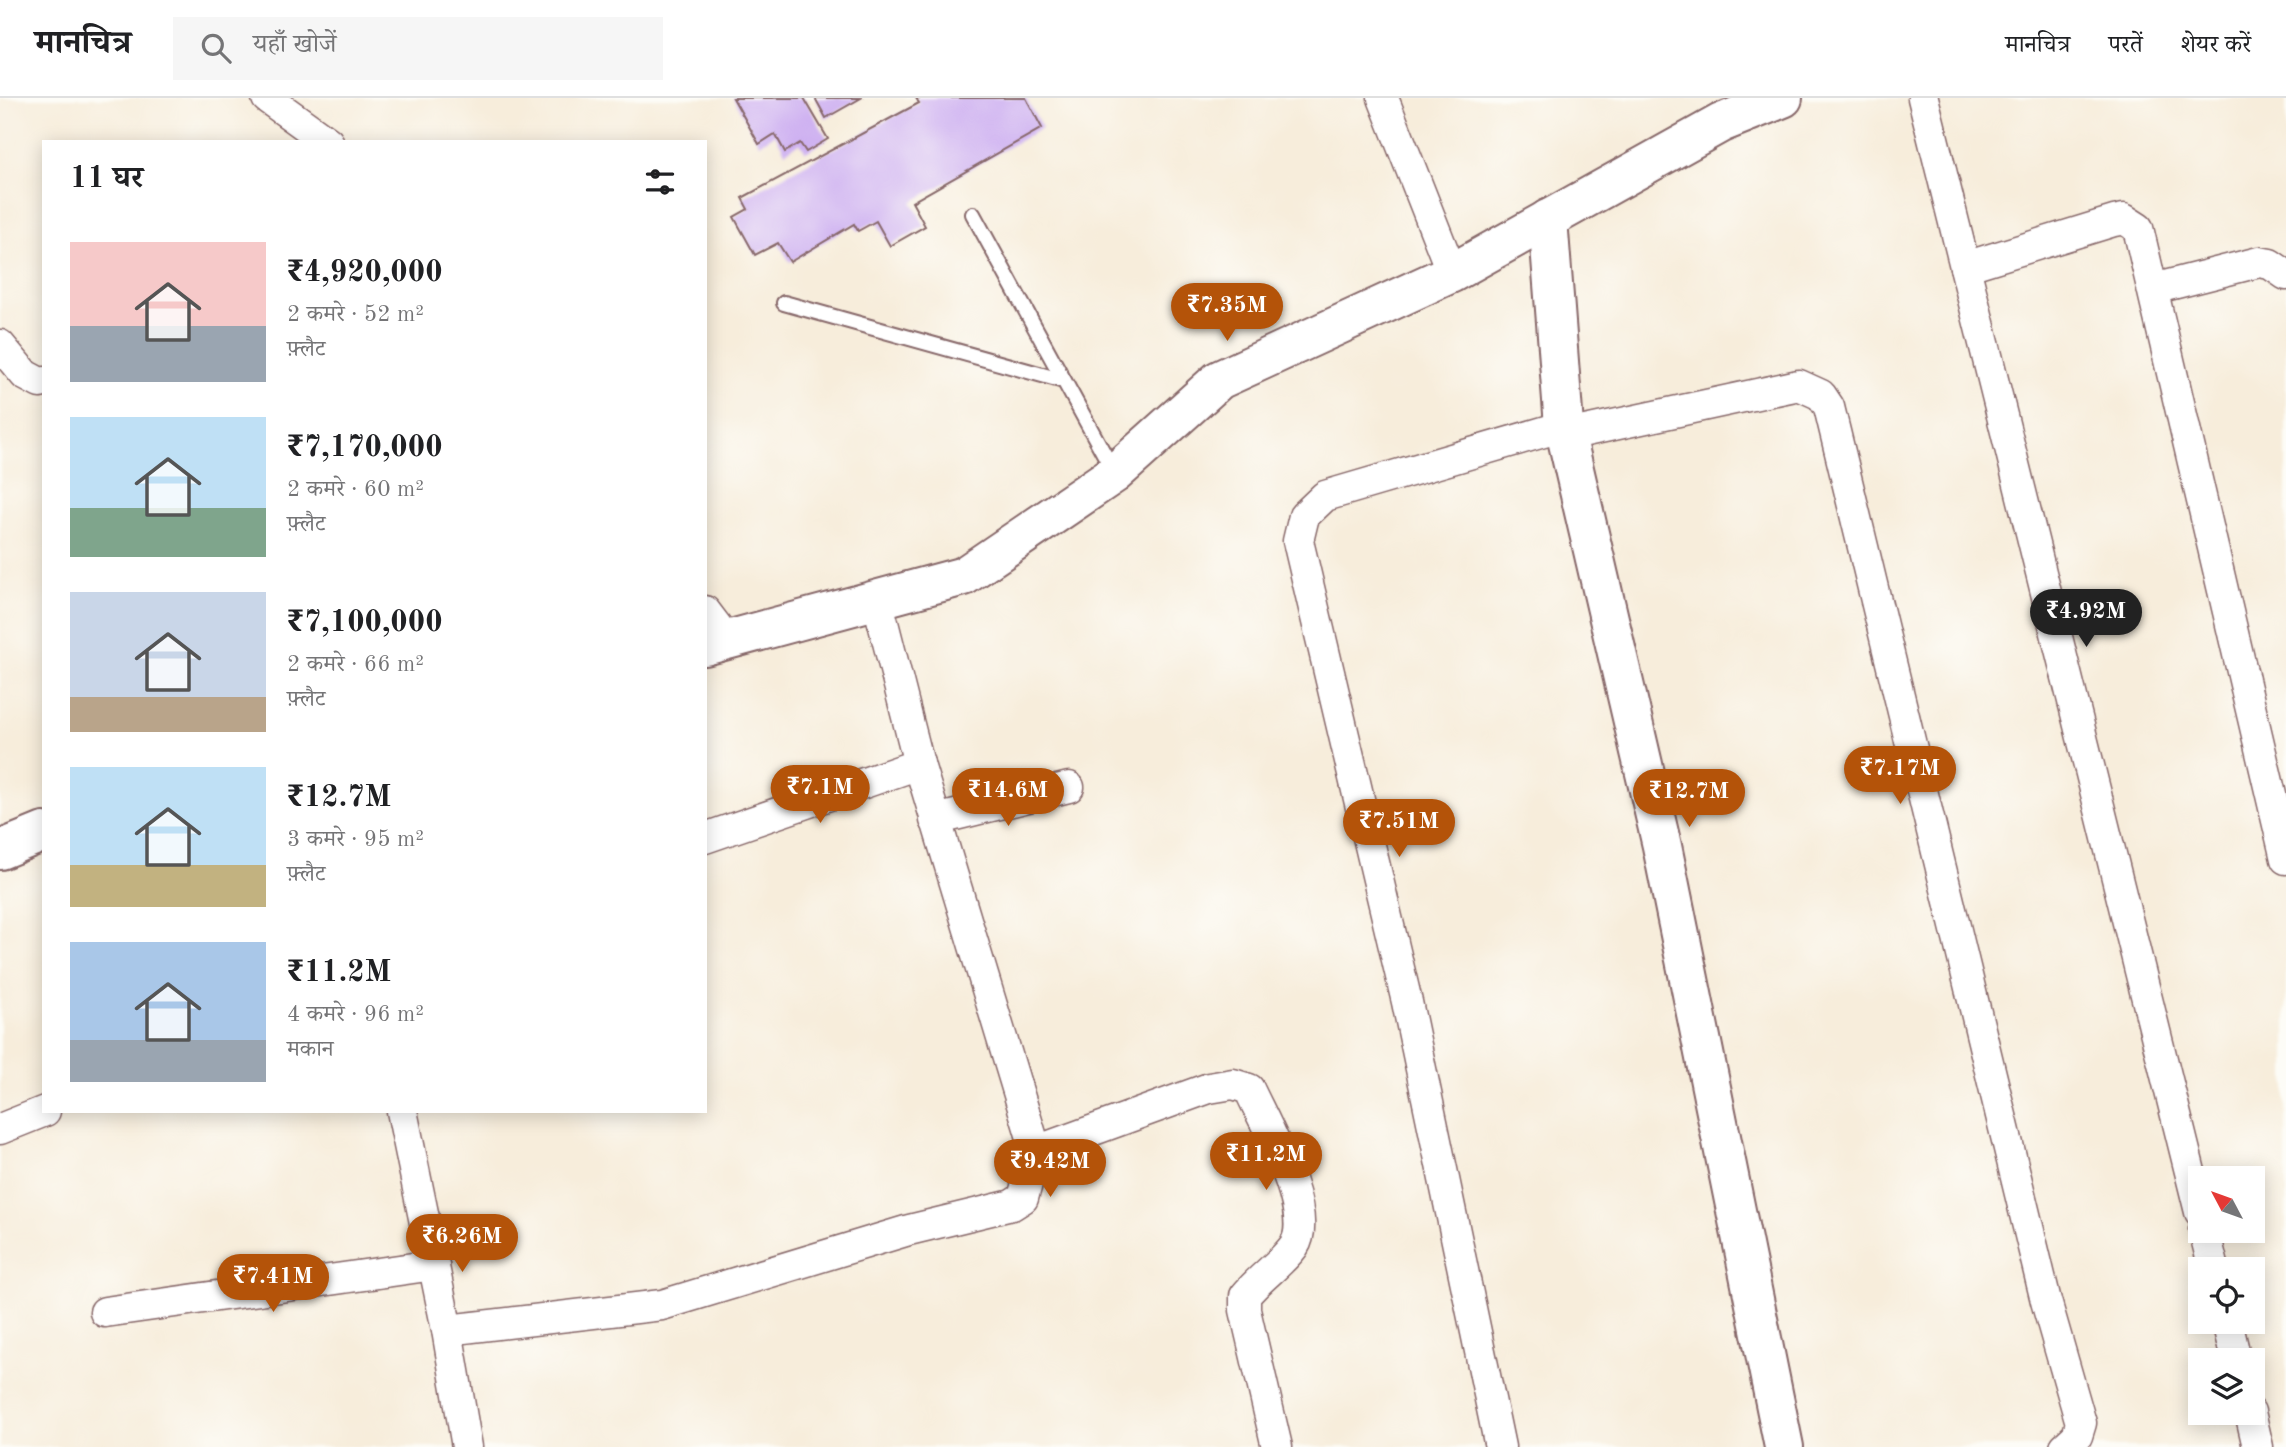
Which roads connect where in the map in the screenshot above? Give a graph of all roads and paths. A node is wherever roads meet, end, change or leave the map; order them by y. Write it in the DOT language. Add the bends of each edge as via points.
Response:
graph roads {
  1 [pos="267,98"];
  2 [pos="1383,98"];
  3 [pos="1783,98"];
  4 [pos="1923,98"];
  5 [pos="325,140"];
  6 [pos="973,214"];
  7 [pos="1548,219"];
  8 [pos="1965,267"];
  9 [pos="1452,272"];
  10 [pos="2286,275"];
  11 [pos="2154,289"];
  12 [pos="784,303"];
  13 [pos="0,345"];
  14 [pos="1064,381"];
  15 [pos="42,382"];
  16 [pos="1565,430"];
  17 [pos="1114,474"];
  18 [pos="877,600"];
  19 [pos="713,633"];
  20 [pos="919,764"];
  21 [pos="1069,787"];
  22 [pos="935,820"];
  23 [pos="42,833"];
  24 [pos="707,837"];
  25 [pos="0,850"];
  26 [pos="2286,859"];
  27 [pos="42,1112"];
  28 [pos="402,1113"];
  29 [pos="0,1129"];
  30 [pos="1036,1151"];
  31 [pos="2189,1166"];
  32 [pos="434,1265"];
  33 [pos="105,1312"];
  34 [pos="447,1330"];
  35 [pos="2253,1425"];
  36 [pos="467,1447"];
  37 [pos="1277,1447"];
  38 [pos="1500,1447"];
  39 [pos="1784,1447"];
  40 [pos="2065,1447"];
  41 [pos="2258,1447"];
  1 -- 5 [label="street"];
  2 -- 9 [label="street"];
  3 -- 7 [label="street" via="1721,124"];
  4 -- 8 [label="street"];
  6 -- 14 [label="lane"];
  7 -- 9 [label="street"];
  7 -- 16 [label="street"];
  8 -- 11 [label="street" via="2124,219 2138,228"];
  8 -- 31 [label="street"];
  9 -- 17 [label="street" via="1219,380"];
  10 -- 11 [label="street" via="2259,262"];
  11 -- 26 [label="street"];
  12 -- 14 [label="lane"];
  13 -- 15 [label="street" via="24,375"];
  14 -- 17 [label="lane"];
  16 -- 38 [label="street" via="1325,496 1304,516 1298,541 1406,1002"];
  16 -- 39 [label="street" via="1662,846"];
  16 -- 40 [label="street" via="1799,385 1821,395 1829,407 2046,1301 2081,1423 2077,1436"];
  17 -- 18 [label="street" via="964,576"];
  18 -- 19 [label="street"];
  18 -- 20 [label="street"];
  20 -- 22 [label="street"];
  20 -- 24 [label="street"];
  21 -- 22 [label="street"];
  22 -- 30 [label="street"];
  23 -- 25 [label="street"];
  27 -- 29 [label="street"];
  28 -- 32 [label="street"];
  30 -- 34 [label="street" via="1023,1198 1012,1205 909,1230 662,1305"];
  30 -- 37 [label="street" via="1209,1088 1233,1084 1249,1090 1288,1173 1300,1230 1294,1246 1245,1296"];
  32 -- 33 [label="street"];
  32 -- 34 [label="street"];
  34 -- 36 [label="street"];
  35 -- 41 [label="street"];
}
